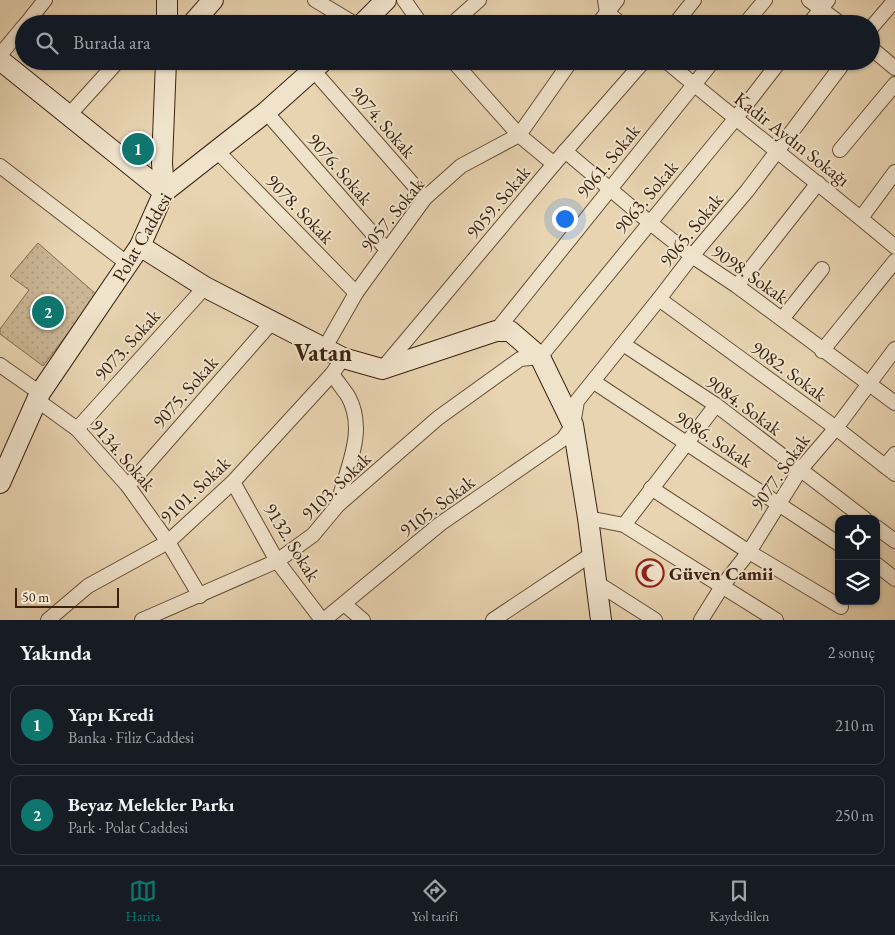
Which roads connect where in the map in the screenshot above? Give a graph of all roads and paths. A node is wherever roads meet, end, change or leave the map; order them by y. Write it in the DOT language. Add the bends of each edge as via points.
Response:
graph roads {
  1 [pos="45,0"];
  2 [pos="167,0"];
  3 [pos="212,0"];
  4 [pos="315,0"];
  5 [pos="386,0"];
  6 [pos="404,0"];
  7 [pos="479,0"];
  8 [pos="617,0"];
  9 [pos="694,0"];
  10 [pos="765,0"];
  11 [pos="808,0"];
  12 [pos="895,0"];
  13 [pos="825,4"];
  14 [pos="606,6"];
  15 [pos="33,15"];
  16 [pos="167,15"];
  17 [pos="200,15"];
  18 [pos="340,15"];
  19 [pos="371,15"];
  20 [pos="415,15"];
  21 [pos="462,15"];
  22 [pos="682,15"];
  23 [pos="752,15"];
  24 [pos="816,15"];
  25 [pos="834,15"];
  26 [pos="880,18"];
  27 [pos="15,37"];
  28 [pos="0,55"];
  29 [pos="880,56"];
  30 [pos="0,60"];
  31 [pos="895,68"];
  32 [pos="110,70"];
  33 [pos="166,70"];
  34 [pos="313,70"];
  35 [pos="321,70"];
  36 [pos="460,70"];
  37 [pos="565,70"];
  38 [pos="636,70"];
  39 [pos="676,70"];
  40 [pos="706,70"];
  41 [pos="773,70"];
  42 [pos="838,70"];
  43 [pos="895,84"];
  44 [pos="694,85"];
  45 [pos="266,112"];
  46 [pos="69,115"];
  47 [pos="736,119"];
  48 [pos="519,135"];
  49 [pos="840,150"];
  50 [pos="217,151"];
  51 [pos="565,152"];
  52 [pos="777,152"];
  53 [pos="162,163"];
  54 [pos="554,164"];
  55 [pos="193,169"];
  56 [pos="895,172"];
  57 [pos="3,173"];
  58 [pos="818,183"];
  59 [pos="610,188"];
  60 [pos="164,192"];
  61 [pos="425,198"];
  62 [pos="861,218"];
  63 [pos="649,222"];
  64 [pos="140,246"];
  65 [pos="895,247"];
  66 [pos="387,250"];
  67 [pos="692,256"];
  68 [pos="895,261"];
  69 [pos="128,264"];
  70 [pos="822,269"];
  71 [pos="205,286"];
  72 [pos="737,286"];
  73 [pos="356,292"];
  74 [pos="659,300"];
  75 [pos="782,320"];
  76 [pos="272,322"];
  77 [pos="496,331"];
  78 [pos="622,344"];
  79 [pos="324,349"];
  80 [pos="895,349"];
  81 [pos="822,351"];
  82 [pos="540,357"];
  83 [pos="0,365"];
  84 [pos="337,366"];
  85 [pos="382,369"];
  86 [pos="594,382"];
  87 [pos="869,383"];
  88 [pos="39,397"];
  89 [pos="895,403"];
  90 [pos="716,405"];
  91 [pos="573,425"];
  92 [pos="836,428"];
  93 [pos="77,429"];
  94 [pos="686,443"];
  95 [pos="895,454"];
  96 [pos="800,470"];
  97 [pos="890,470"];
  98 [pos="0,482"];
  99 [pos="234,482"];
  100 [pos="128,486"];
  101 [pos="651,488"];
  102 [pos="779,503"];
  103 [pos="338,505"];
  104 [pos="860,515"];
  105 [pos="588,518"];
  106 [pos="624,525"];
  107 [pos="880,530"];
  108 [pos="835,541"];
  109 [pos="895,541"];
  110 [pos="168,542"];
  111 [pos="749,552"];
  112 [pos="592,554"];
  113 [pos="277,561"];
  114 [pos="880,567"];
  115 [pos="895,579"];
  116 [pos="597,584"];
  117 [pos="723,585"];
  118 [pos="200,596"];
  119 [pos="344,604"];
  120 [pos="841,607"];
  121 [pos="48,620"];
  122 [pos="142,620"];
  123 [pos="323,620"];
  124 [pos="363,620"];
  125 [pos="493,620"];
  126 [pos="601,620"];
  127 [pos="654,620"];
  128 [pos="701,620"];
  129 [pos="776,620"];
  1 -- 15 [label="street"];
  2 -- 16 [label="main road"];
  3 -- 17 [label="main road"];
  4 -- 18 [label="street"];
  5 -- 19 [label="main road"];
  6 -- 20 [label="street"];
  7 -- 21 [label="street"];
  8 -- 14 [label="street"];
  9 -- 22 [label="street"];
  10 -- 23 [label="street"];
  11 -- 13 [label="street"];
  12 -- 26 [label="street"];
  13 -- 24 [label="street"];
  13 -- 25 [label="street"];
  27 -- 28 [label="street"];
  29 -- 31 [label="street"];
  30 -- 46 [label="main road"];
  32 -- 46 [label="street"];
  33 -- 53 [label="main road"];
  34 -- 45 [label="main road, Polat Caddesi"];
  35 -- 61 [label="street, 9074. Sokak"];
  36 -- 48 [label="street"];
  37 -- 48 [label="street, 9057. Sokak"];
  38 -- 51 [label="street, 9059. Sokak"];
  39 -- 44 [label="street, Kadir Aydın Sokağı"];
  40 -- 44 [label="street, 9061. Sokak"];
  41 -- 47 [label="street, 9063. Sokak"];
  42 -- 52 [label="street, 9065. Sokak"];
  43 -- 49 [label="street"];
  44 -- 47 [label="street, Kadir Aydın Sokağı"];
  44 -- 59 [label="street, 9061. Sokak"];
  45 -- 50 [label="main road, Polat Caddesi"];
  45 -- 66 [label="street, 9076. Sokak"];
  46 -- 60 [label="main road"];
  47 -- 52 [label="street, Kadir Aydın Sokağı"];
  47 -- 63 [label="street, 9063. Sokak"];
  48 -- 54 [label="street"];
  48 -- 61 [label="street, 9057. Sokak" via="461,166"];
  50 -- 55 [label="main road, Polat Caddesi"];
  50 -- 73 [label="street, 9078. Sokak"];
  51 -- 54 [label="street, 9059. Sokak"];
  51 -- 59 [label="street, 9098. Sokak"];
  52 -- 58 [label="street, Kadir Aydın Sokağı"];
  52 -- 67 [label="street, 9065. Sokak"];
  53 -- 55 [label="main road" via="169,175"];
  53 -- 60 [label="main road"];
  54 -- 85 [label="street, 9059. Sokak"];
  55 -- 60 [label="main road, Polat Caddesi"];
  56 -- 62 [label="street"];
  57 -- 69 [label="street"];
  58 -- 62 [label="street, Kadir Aydın Sokağı"];
  58 -- 72 [label="street"];
  59 -- 63 [label="street, 9098. Sokak"];
  59 -- 77 [label="street, 9061. Sokak"];
  60 -- 64 [label="main road, Polat Caddesi"];
  61 -- 66 [label="street, 9057. Sokak"];
  62 -- 65 [label="street, Kadir Aydın Sokağı"];
  63 -- 67 [label="street, 9098. Sokak"];
  63 -- 82 [label="street, 9063. Sokak"];
  64 -- 69 [label="main road, Polat Caddesi"];
  64 -- 71 [label="main road"];
  66 -- 73 [label="street, 9057. Sokak"];
  67 -- 72 [label="street, 9098. Sokak"];
  67 -- 74 [label="street, 9065. Sokak"];
  68 -- 81 [label="street"];
  69 -- 88 [label="main road, Polat Caddesi"];
  70 -- 75 [label="street"];
  71 -- 76 [label="main road"];
  71 -- 93 [label="street, 9073. Sokak"];
  72 -- 75 [label="street, 9098. Sokak"];
  73 -- 79 [label="street, 9057. Sokak"];
  74 -- 78 [label="street, 9065. Sokak"];
  74 -- 92 [label="street, 9082. Sokak"];
  75 -- 81 [label="street, 9098. Sokak"];
  76 -- 79 [label="main road"];
  76 -- 100 [label="street, 9075. Sokak"];
  77 -- 82 [label="main road" via="510,331"];
  77 -- 85 [label="main road"];
  78 -- 86 [label="street, 9065. Sokak"];
  78 -- 90 [label="street, 9084. Sokak"];
  79 -- 84 [label="main road"];
  80 -- 87 [label="street, 9077. Sokak"];
  81 -- 87 [label="street, 9098. Sokak"];
  82 -- 91 [label="main road"];
  82 -- 103 [label="street, 9103. Sokak" via="520,359 438,418"];
  83 -- 88 [label="street, 9134. Sokak"];
  84 -- 85 [label="main road"];
  84 -- 99 [label="street, 9101. Sokak"];
  84 -- 103 [label="street" via="356,416 356,444"];
  86 -- 91 [label="street, 9065. Sokak" via="578,401"];
  86 -- 94 [label="street, 9086. Sokak"];
  87 -- 89 [label="street, 9098. Sokak"];
  87 -- 92 [label="street, 9077. Sokak"];
  88 -- 93 [label="street, 9134. Sokak"];
  88 -- 98 [label="main road, Polat Caddesi"];
  90 -- 94 [label="street"];
  90 -- 96 [label="street, 9084. Sokak"];
  91 -- 105 [label="main road"];
  91 -- 119 [label="street, 9105. Sokak" via="563,439 440,524"];
  92 -- 96 [label="street, 9077. Sokak"];
  92 -- 97 [label="street, 9082. Sokak"];
  93 -- 100 [label="street, 9134. Sokak"];
  94 -- 101 [label="street"];
  94 -- 102 [label="street, 9086. Sokak"];
  95 -- 97 [label="street"];
  96 -- 102 [label="street, 9077. Sokak"];
  96 -- 104 [label="street, 9084. Sokak"];
  99 -- 110 [label="street, 9101. Sokak"];
  99 -- 113 [label="street, 9132. Sokak"];
  100 -- 110 [label="street, 9134. Sokak"];
  101 -- 106 [label="street"];
  101 -- 111 [label="street"];
  102 -- 108 [label="street, 9086. Sokak"];
  102 -- 111 [label="street, 9077. Sokak"];
  103 -- 113 [label="street, 9103. Sokak" via="313,535"];
  105 -- 106 [label="street"];
  105 -- 112 [label="main road"];
  106 -- 117 [label="street"];
  107 -- 109 [label="street"];
  110 -- 118 [label="street, 9134. Sokak"];
  110 -- 121 [label="street, 9101. Sokak" via="88,586"];
  111 -- 117 [label="street, 9077. Sokak"];
  111 -- 120 [label="street"];
  112 -- 116 [label="main road"];
  112 -- 125 [label="street"];
  113 -- 118 [label="street, 9103. Sokak"];
  113 -- 123 [label="street, 9132. Sokak"];
  114 -- 115 [label="street"];
  116 -- 126 [label="main road"];
  116 -- 127 [label="street"];
  117 -- 128 [label="street, 9077. Sokak"];
  117 -- 129 [label="street"];
  118 -- 122 [label="street, 9103. Sokak"];
  119 -- 123 [label="street, 9105. Sokak"];
  119 -- 124 [label="street"];
}
